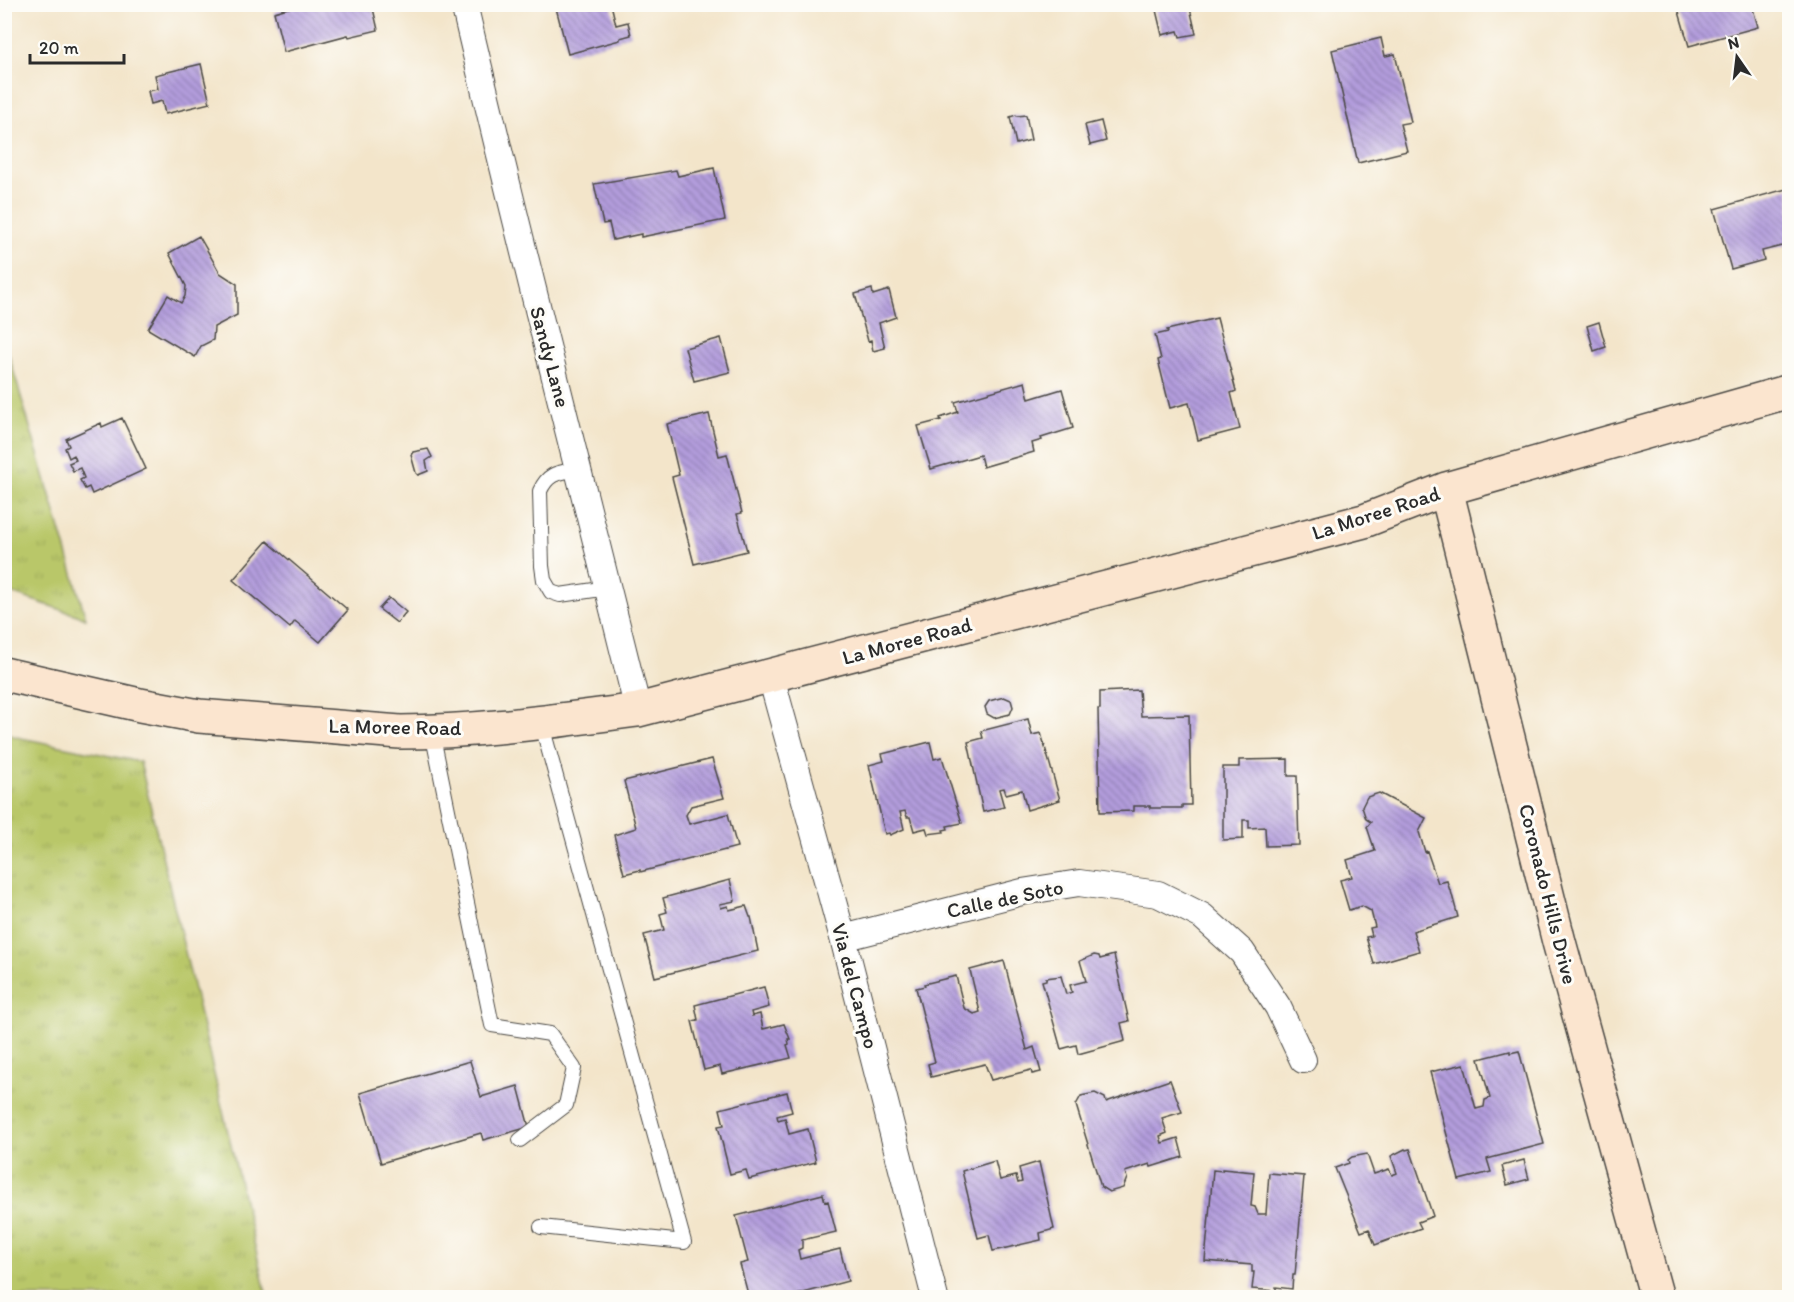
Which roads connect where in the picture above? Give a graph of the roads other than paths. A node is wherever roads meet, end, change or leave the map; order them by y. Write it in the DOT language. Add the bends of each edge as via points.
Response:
graph roads {
  1 [pos="464,4"];
  2 [pos="1790,391"];
  3 [pos="579,469"];
  4 [pos="1446,489"];
  5 [pos="608,588"];
  6 [pos="4,674"];
  7 [pos="771,676"];
  8 [pos="638,710"];
  9 [pos="541,722"];
  10 [pos="432,732"];
  11 [pos="843,938"];
  12 [pos="1303,1060"];
  13 [pos="520,1140"];
  14 [pos="541,1227"];
  15 [pos="935,1298"];
  16 [pos="1657,1298"];
  1 -- 3 [label="street, Sandy Lane" via="532,292"];
  2 -- 4 [label="street, La Moree Road"];
  3 -- 5 [label="street, Sandy Lane"];
  3 -- 5 [label="lane" via="551,475 540,491 544,580 551,592 560,595"];
  4 -- 7 [label="street, La Moree Road" via="1364,521"];
  4 -- 16 [label="street, Coronado Hills Drive" via="1559,942"];
  5 -- 8 [label="street, Sandy Lane"];
  6 -- 10 [label="street, La Moree Road" via="199,716"];
  7 -- 8 [label="street, La Moree Road"];
  7 -- 11 [label="street, Via del Campo"];
  8 -- 9 [label="street, La Moree Road"];
  9 -- 10 [label="street, La Moree Road"];
  9 -- 14 [label="lane" via="684,1242"];
  10 -- 13 [label="lane" via="492,1025 550,1034 574,1068 566,1105"];
  11 -- 12 [label="street, Calle de Soto" via="1022,892 1079,884 1158,894 1202,916 1242,952 1278,1007"];
  11 -- 15 [label="street, Via del Campo"];
}
